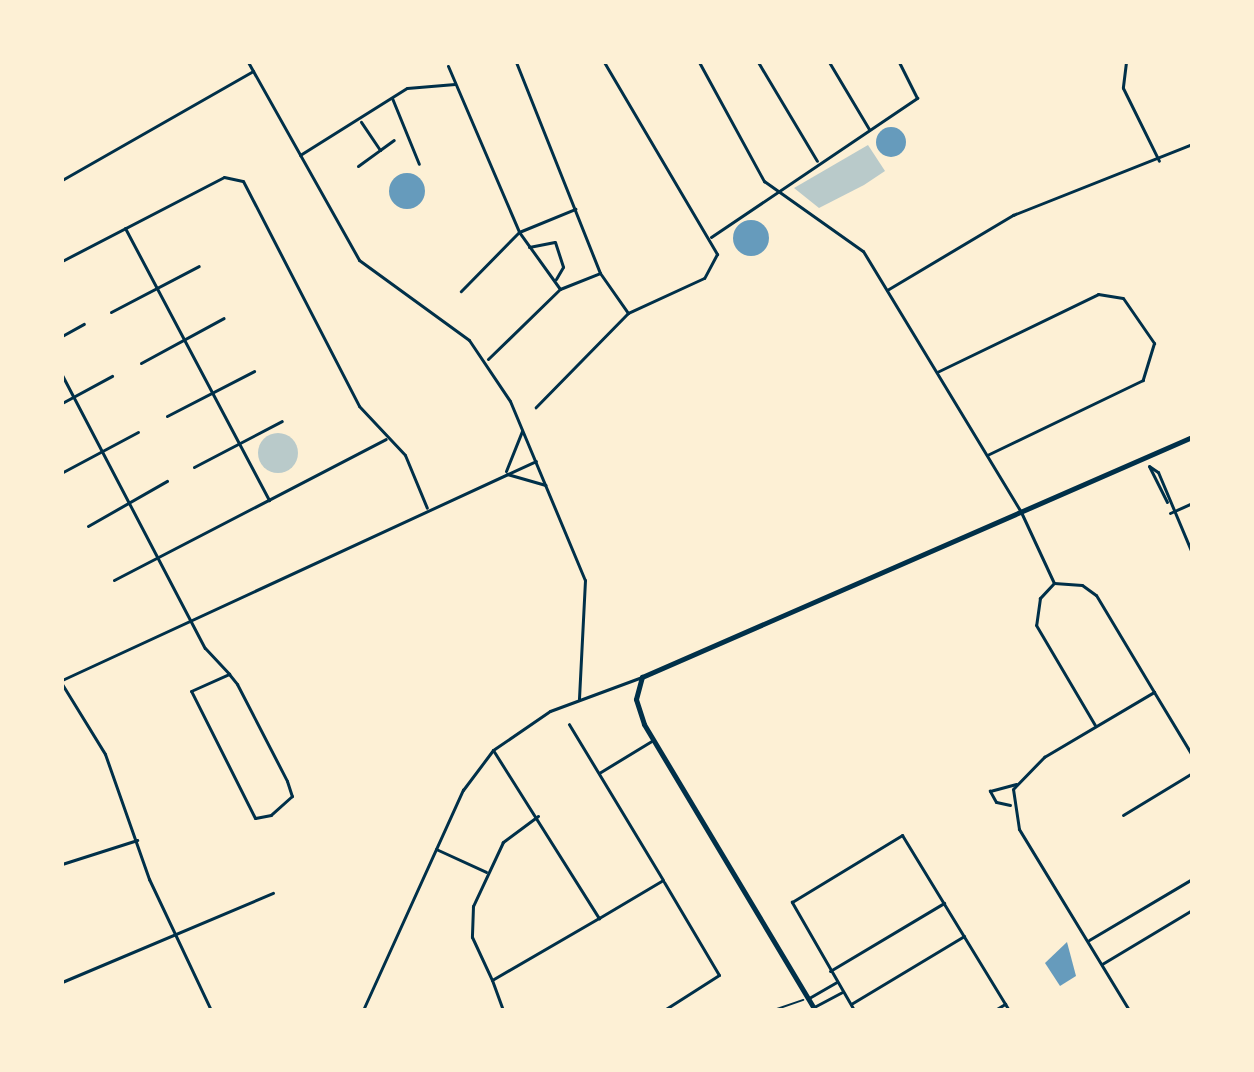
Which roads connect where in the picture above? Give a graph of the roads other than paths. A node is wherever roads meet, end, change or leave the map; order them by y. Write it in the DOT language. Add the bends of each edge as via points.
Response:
graph roads {
  1 [pos="248,62"];
  2 [pos="516,62"];
  3 [pos="604,62"];
  4 [pos="699,62"];
  5 [pos="758,62"];
  6 [pos="829,62"];
  7 [pos="899,62"];
  8 [pos="1126,62"];
  9 [pos="448,66"];
  10 [pos="253,71"];
  11 [pos="455,84"];
  12 [pos="392,98"];
  13 [pos="361,122"];
  14 [pos="869,129"];
  15 [pos="394,140"];
  16 [pos="1192,144"];
  17 [pos="380,150"];
  18 [pos="300,155"];
  19 [pos="817,161"];
  20 [pos="1159,161"];
  21 [pos="419,164"];
  22 [pos="358,166"];
  23 [pos="62,180"];
  24 [pos="773,191"];
  25 [pos="575,209"];
  26 [pos="124,226"];
  27 [pos="519,232"];
  28 [pos="711,237"];
  29 [pos="529,247"];
  30 [pos="62,261"];
  31 [pos="199,266"];
  32 [pos="600,273"];
  33 [pos="555,280"];
  34 [pos="156,289"];
  35 [pos="560,289"];
  36 [pos="887,290"];
  37 [pos="461,291"];
  38 [pos="111,312"];
  39 [pos="628,313"];
  40 [pos="224,318"];
  41 [pos="84,324"];
  42 [pos="62,336"];
  43 [pos="184,339"];
  44 [pos="488,359"];
  45 [pos="141,363"];
  46 [pos="254,371"];
  47 [pos="937,372"];
  48 [pos="62,375"];
  49 [pos="112,376"];
  50 [pos="212,392"];
  51 [pos="74,397"];
  52 [pos="62,403"];
  53 [pos="536,407"];
  54 [pos="167,416"];
  55 [pos="282,421"];
  56 [pos="522,428"];
  57 [pos="138,432"];
  58 [pos="1192,437"];
  59 [pos="386,439"];
  60 [pos="239,444"];
  61 [pos="103,451"];
  62 [pos="987,455"];
  63 [pos="1145,457"];
  64 [pos="536,461"];
  65 [pos="1149,466"];
  66 [pos="194,467"];
  67 [pos="63,472"];
  68 [pos="503,474"];
  69 [pos="167,481"];
  70 [pos="547,486"];
  71 [pos="269,500"];
  72 [pos="130,502"];
  73 [pos="1167,502"];
  74 [pos="1192,503"];
  75 [pos="427,508"];
  76 [pos="1021,512"];
  77 [pos="1170,513"];
  78 [pos="88,526"];
  79 [pos="1192,553"];
  80 [pos="160,556"];
  81 [pos="114,580"];
  82 [pos="1054,583"];
  83 [pos="193,618"];
  84 [pos="229,674"];
  85 [pos="642,677"];
  86 [pos="62,682"];
  87 [pos="1154,692"];
  88 [pos="579,699"];
  89 [pos="569,724"];
  90 [pos="1096,726"];
  91 [pos="654,740"];
  92 [pos="493,750"];
  93 [pos="1192,755"];
  94 [pos="599,773"];
  95 [pos="1192,773"];
  96 [pos="1016,784"];
  97 [pos="1011,806"];
  98 [pos="1123,815"];
  99 [pos="538,816"];
  100 [pos="137,840"];
  101 [pos="436,849"];
  102 [pos="62,864"];
  103 [pos="486,872"];
  104 [pos="1192,879"];
  105 [pos="663,880"];
  106 [pos="273,893"];
  107 [pos="945,902"];
  108 [pos="1192,910"];
  109 [pos="599,918"];
  110 [pos="175,935"];
  111 [pos="964,936"];
  112 [pos="1087,941"];
  113 [pos="1102,964"];
  114 [pos="830,971"];
  115 [pos="492,980"];
  116 [pos="62,982"];
  117 [pos="837,982"];
  118 [pos="842,991"];
  119 [pos="808,999"];
  120 [pos="850,1004"];
  121 [pos="1005,1004"];
  122 [pos="814,1009"];
  123 [pos="211,1010"];
  124 [pos="363,1010"];
  125 [pos="503,1010"];
  126 [pos="664,1010"];
  127 [pos="854,1010"];
  128 [pos="995,1010"];
  129 [pos="1009,1010"];
  130 [pos="1129,1010"];
  1 -- 10 [label="street"];
  2 -- 25 [label="street"];
  3 -- 28 [label="street"];
  4 -- 24 [label="street"];
  5 -- 19 [label="street"];
  6 -- 14 [label="street"];
  7 -- 14 [label="street" via="917,98"];
  8 -- 20 [label="street" via="1123,88"];
  9 -- 11 [label="street"];
  10 -- 18 [label="street"];
  10 -- 23 [label="street"];
  11 -- 12 [label="street" via="420,83"];
  11 -- 27 [label="street"];
  12 -- 13 [label="street"];
  12 -- 21 [label="street"];
  13 -- 17 [label="street"];
  13 -- 18 [label="street"];
  14 -- 19 [label="street"];
  15 -- 17 [label="street"];
  16 -- 20 [label="street"];
  17 -- 22 [label="street"];
  18 -- 44 [label="street" via="359,260"];
  19 -- 24 [label="street"];
  20 -- 36 [label="street" via="1013,215"];
  24 -- 28 [label="street"];
  24 -- 36 [label="street" via="844,232"];
  25 -- 27 [label="street"];
  25 -- 32 [label="street"];
  26 -- 30 [label="street"];
  26 -- 34 [label="street"];
  26 -- 59 [label="street" via="224,177 243,181 359,406"];
  27 -- 29 [label="street"];
  27 -- 37 [label="street"];
  28 -- 39 [label="street" via="717,254 704,278"];
  29 -- 33 [label="street"];
  29 -- 33 [label="street" via="555,242 563,267"];
  31 -- 34 [label="street"];
  32 -- 35 [label="street"];
  32 -- 39 [label="street"];
  33 -- 35 [label="street"];
  34 -- 38 [label="street"];
  34 -- 43 [label="street"];
  35 -- 44 [label="street"];
  36 -- 47 [label="street"];
  39 -- 53 [label="street"];
  40 -- 43 [label="street"];
  41 -- 42 [label="street"];
  43 -- 45 [label="street"];
  43 -- 50 [label="street"];
  44 -- 56 [label="street"];
  46 -- 50 [label="street"];
  47 -- 62 [label="street"];
  47 -- 62 [label="street" via="1098,294 1123,298 1154,343 1143,380"];
  48 -- 51 [label="street"];
  49 -- 51 [label="street"];
  50 -- 54 [label="street"];
  50 -- 60 [label="street"];
  51 -- 52 [label="street"];
  51 -- 61 [label="street"];
  55 -- 60 [label="street"];
  56 -- 64 [label="street"];
  56 -- 68 [label="street" via="520,448"];
  57 -- 61 [label="street"];
  58 -- 63 [label="main road"];
  59 -- 71 [label="street"];
  59 -- 75 [label="street" via="405,455"];
  60 -- 66 [label="street"];
  60 -- 71 [label="street"];
  61 -- 67 [label="street"];
  61 -- 72 [label="street"];
  62 -- 76 [label="street"];
  63 -- 65 [label="street"];
  63 -- 76 [label="main road"];
  64 -- 68 [label="street"];
  64 -- 70 [label="street"];
  65 -- 73 [label="street"];
  65 -- 73 [label="street" via="1158,472"];
  68 -- 70 [label="street"];
  68 -- 75 [label="street"];
  69 -- 72 [label="street"];
  70 -- 88 [label="street" via="588,600 575,680"];
  71 -- 80 [label="street"];
  72 -- 78 [label="street"];
  72 -- 80 [label="street"];
  73 -- 77 [label="street"];
  74 -- 77 [label="street"];
  75 -- 83 [label="street"];
  76 -- 82 [label="street"];
  76 -- 85 [label="main road"];
  77 -- 79 [label="street"];
  80 -- 81 [label="street"];
  80 -- 83 [label="street"];
  82 -- 87 [label="street" via="1082,585 1096,595"];
  82 -- 90 [label="street" via="1040,598 1036,625"];
  83 -- 84 [label="street" via="205,648"];
  83 -- 86 [label="street"];
  84 -- 84 [label="street" via="292,796 271,815 255,818 191,691"];
  85 -- 88 [label="street"];
  85 -- 91 [label="main road" via="637,705"];
  86 -- 100 [label="street" via="105,754"];
  87 -- 90 [label="street"];
  87 -- 93 [label="street"];
  88 -- 92 [label="street"];
  89 -- 94 [label="street"];
  90 -- 96 [label="street"];
  91 -- 94 [label="street"];
  91 -- 119 [label="main road"];
  92 -- 99 [label="street"];
  92 -- 101 [label="street" via="463,790"];
  94 -- 105 [label="street"];
  95 -- 98 [label="street"];
  96 -- 97 [label="street"];
  96 -- 97 [label="street" via="990,791 996,802"];
  97 -- 112 [label="street"];
  99 -- 103 [label="street" via="512,832"];
  99 -- 109 [label="street"];
  100 -- 102 [label="street"];
  100 -- 110 [label="street"];
  101 -- 103 [label="street"];
  101 -- 124 [label="street"];
  103 -- 115 [label="street" via="470,921"];
  104 -- 112 [label="street"];
  105 -- 109 [label="street"];
  105 -- 126 [label="street" via="719,975 718,983"];
  106 -- 110 [label="street"];
  107 -- 111 [label="street"];
  107 -- 114 [label="street"];
  107 -- 114 [label="street" via="907,838 884,843 792,902"];
  108 -- 113 [label="street"];
  109 -- 115 [label="street"];
  110 -- 116 [label="street"];
  110 -- 123 [label="street"];
  111 -- 120 [label="street"];
  111 -- 121 [label="street"];
  112 -- 113 [label="street"];
  113 -- 130 [label="street"];
  114 -- 117 [label="street"];
  115 -- 125 [label="street"];
  117 -- 118 [label="street"];
  117 -- 119 [label="street"];
  118 -- 120 [label="street"];
  118 -- 122 [label="street"];
  119 -- 122 [label="main road"];
  120 -- 127 [label="street"];
  121 -- 128 [label="street"];
  121 -- 129 [label="street"];
}
